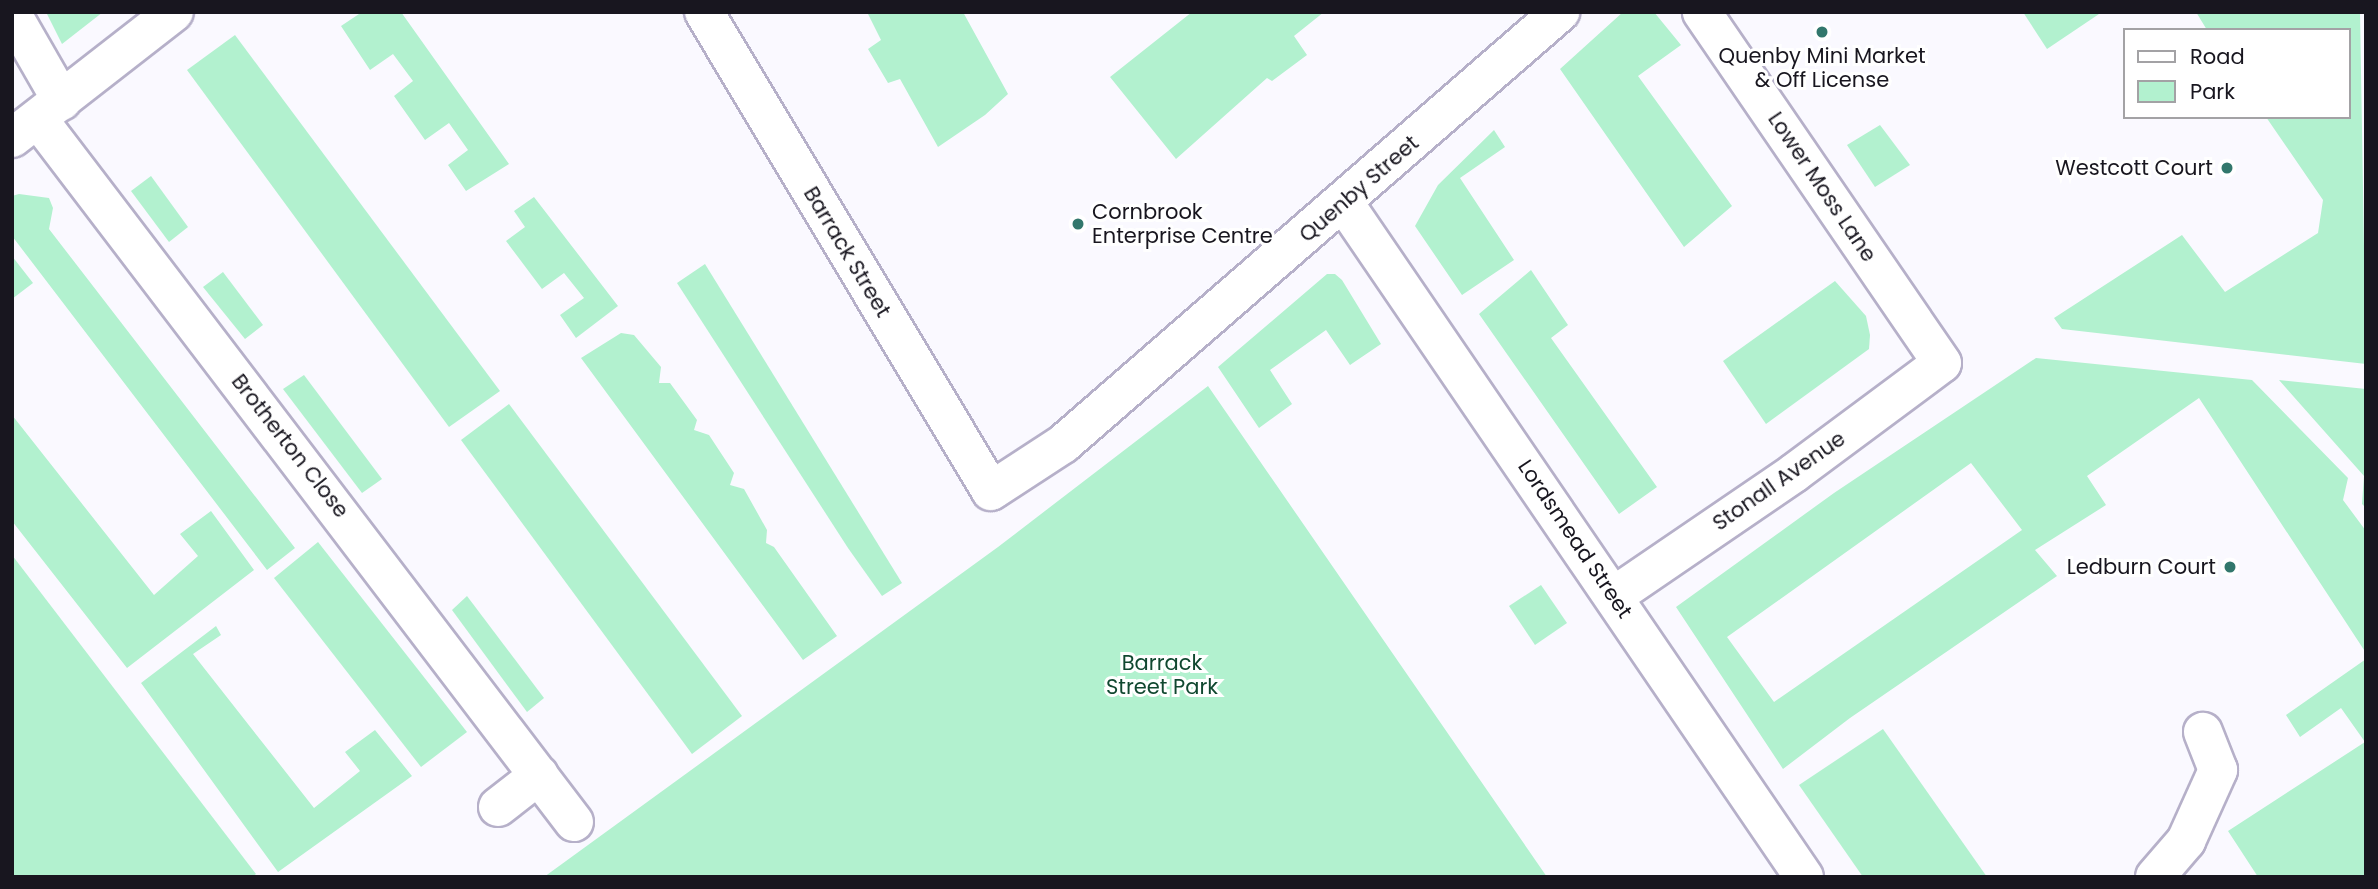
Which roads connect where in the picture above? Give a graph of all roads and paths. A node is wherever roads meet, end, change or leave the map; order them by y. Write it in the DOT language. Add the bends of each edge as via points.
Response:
graph roads {
  1 [pos="174,12"];
  2 [pos="704,12"];
  3 [pos="1560,12"];
  4 [pos="1702,12"];
  5 [pos="12,14"];
  6 [pos="38,119"];
  7 [pos="1344,203"];
  8 [pos="1942,363"];
  9 [pos="991,491"];
  10 [pos="1614,596"];
  11 [pos="2203,732"];
  12 [pos="539,775"];
  13 [pos="498,807"];
  14 [pos="575,822"];
  15 [pos="1804,877"];
  16 [pos="2155,877"];
  1 -- 6 [label="street"];
  2 -- 9 [label="street, Barrack Street"];
  3 -- 7 [label="street, Quenby Street"];
  4 -- 8 [label="street, Lower Moss Lane"];
  5 -- 6 [label="street, Brotherton Close"];
  6 -- 12 [label="street, Brotherton Close"];
  7 -- 9 [label="street, Quenby Street" via="1063,444"];
  7 -- 10 [label="street, Lordsmead Street"];
  8 -- 10 [label="street, Stonall Avenue"];
  10 -- 15 [label="street, Lordsmead Street"];
  11 -- 16 [label="street" via="2218,770 2186,841"];
  12 -- 13 [label="street"];
  12 -- 14 [label="street, Brotherton Close"];
}
